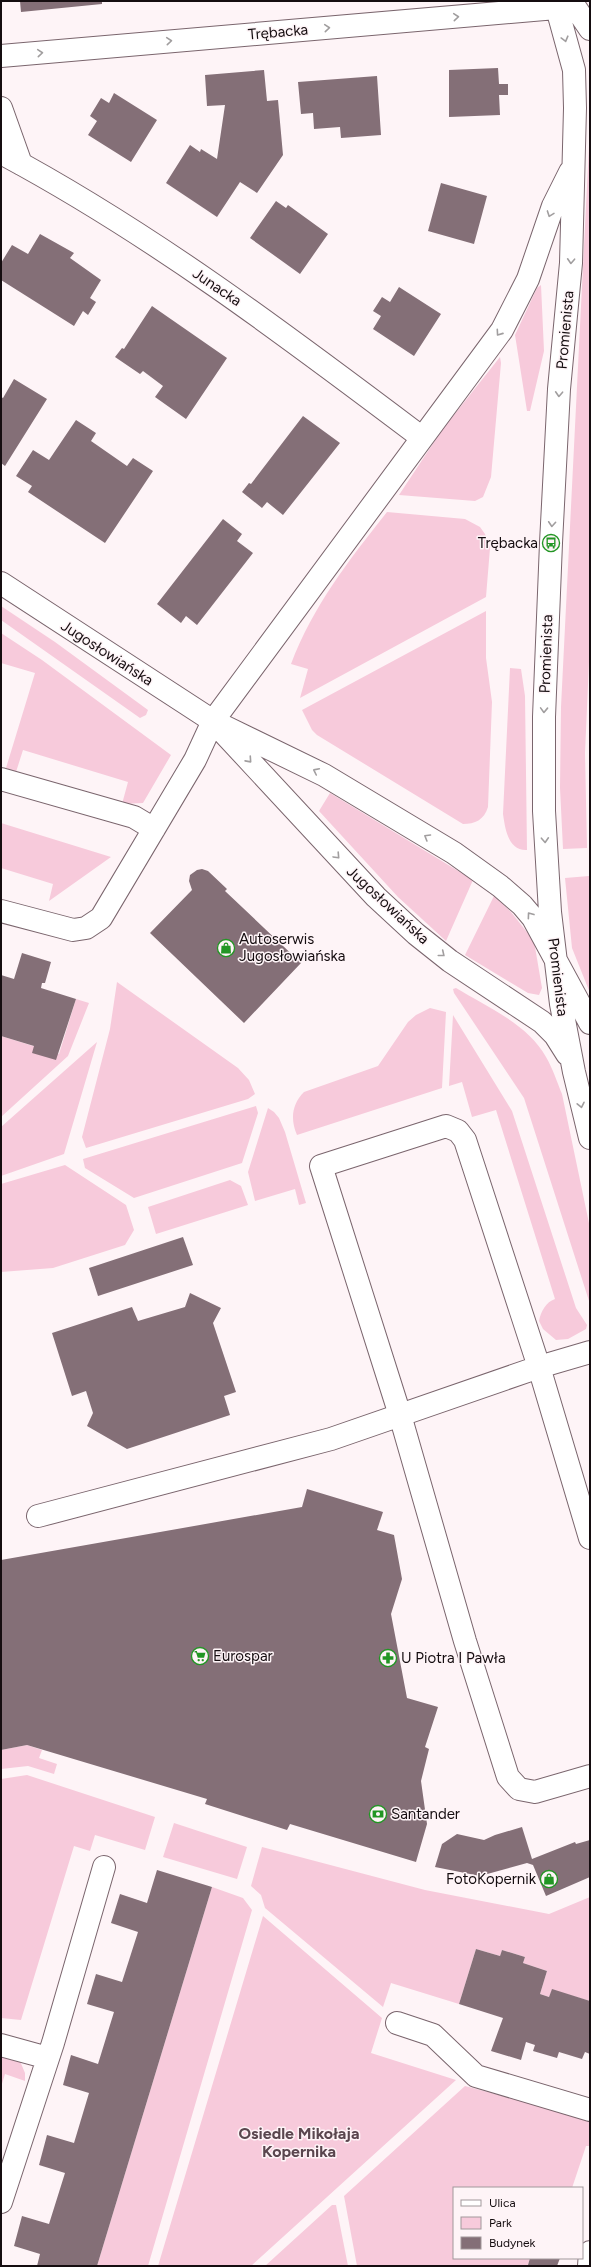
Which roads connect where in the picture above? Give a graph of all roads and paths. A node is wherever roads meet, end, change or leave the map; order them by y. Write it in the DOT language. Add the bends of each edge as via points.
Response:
graph roads {
  1 [pos="560,3"];
  2 [pos="590,29"];
  3 [pos="1,56"];
  4 [pos="1,108"];
  5 [pos="1,153"];
  6 [pos="22,164"];
  7 [pos="573,166"];
  8 [pos="421,437"];
  9 [pos="1,583"];
  10 [pos="213,721"];
  11 [pos="1,779"];
  12 [pos="154,829"];
  13 [pos="1,911"];
  14 [pos="555,956"];
  15 [pos="590,1022"];
  16 [pos="574,1072"];
  17 [pos="590,1138"];
  18 [pos="590,1352"];
  19 [pos="539,1367"];
  20 [pos="400,1415"];
  21 [pos="38,1516"];
  22 [pos="590,1538"];
  23 [pos="590,1776"];
  24 [pos="104,1866"];
  25 [pos="397,2023"];
  26 [pos="1,2045"];
  27 [pos="48,2058"];
  28 [pos="590,2110"];
  29 [pos="1,2202"];
  30 [pos="590,2252"];
  31 [pos="589,2266"];
  1 -- 2 [label="street"];
  3 -- 1 [label="street, Trębacka, one-way"];
  1 -- 7 [label="street, Promienista, one-way" via="574,70"];
  4 -- 6 [label="street"];
  5 -- 6 [label="street, Junacka"];
  6 -- 8 [label="street, Junacka" via="240,302"];
  7 -- 8 [label="street, Promienista, one-way" via="553,206 528,279 511,314 465,381"];
  7 -- 14 [label="street, Promienista, one-way" via="571,263 559,389 550,543 544,717 545,841"];
  8 -- 10 [label="street, Promienista"];
  9 -- 10 [label="street, Jugosłowiańska"];
  10 -- 12 [label="street, Promienista" via="195,760"];
  14 -- 10 [label="street, Jugosłowiańska, one-way" via="533,918 522,905 464,860 324,775"];
  10 -- 16 [label="street, Jugosłowiańska, one-way" via="342,862 416,934 488,988 549,1028 566,1052"];
  11 -- 12 [label="street" via="134,817"];
  12 -- 13 [label="street, Promienista" via="110,905 101,918 86,928 73,930 51,926"];
  14 -- 15 [label="street, Jugosłowiańska"];
  14 -- 16 [label="street, Promienista"];
  16 -- 17 [label="street, Promienista, one-way"];
  18 -- 19 [label="street"];
  19 -- 20 [label="street"];
  19 -- 20 [label="street" via="465,1140 458,1131 446,1126 321,1166"];
  19 -- 22 [label="street"];
  20 -- 21 [label="street" via="331,1439"];
  20 -- 23 [label="street" via="465,1641 508,1777 519,1789 535,1792"];
  24 -- 27 [label="street"];
  25 -- 28 [label="street" via="433,2035 476,2076"];
  26 -- 27 [label="street"];
  27 -- 29 [label="street"];
  30 -- 31 [label="street"];
}
